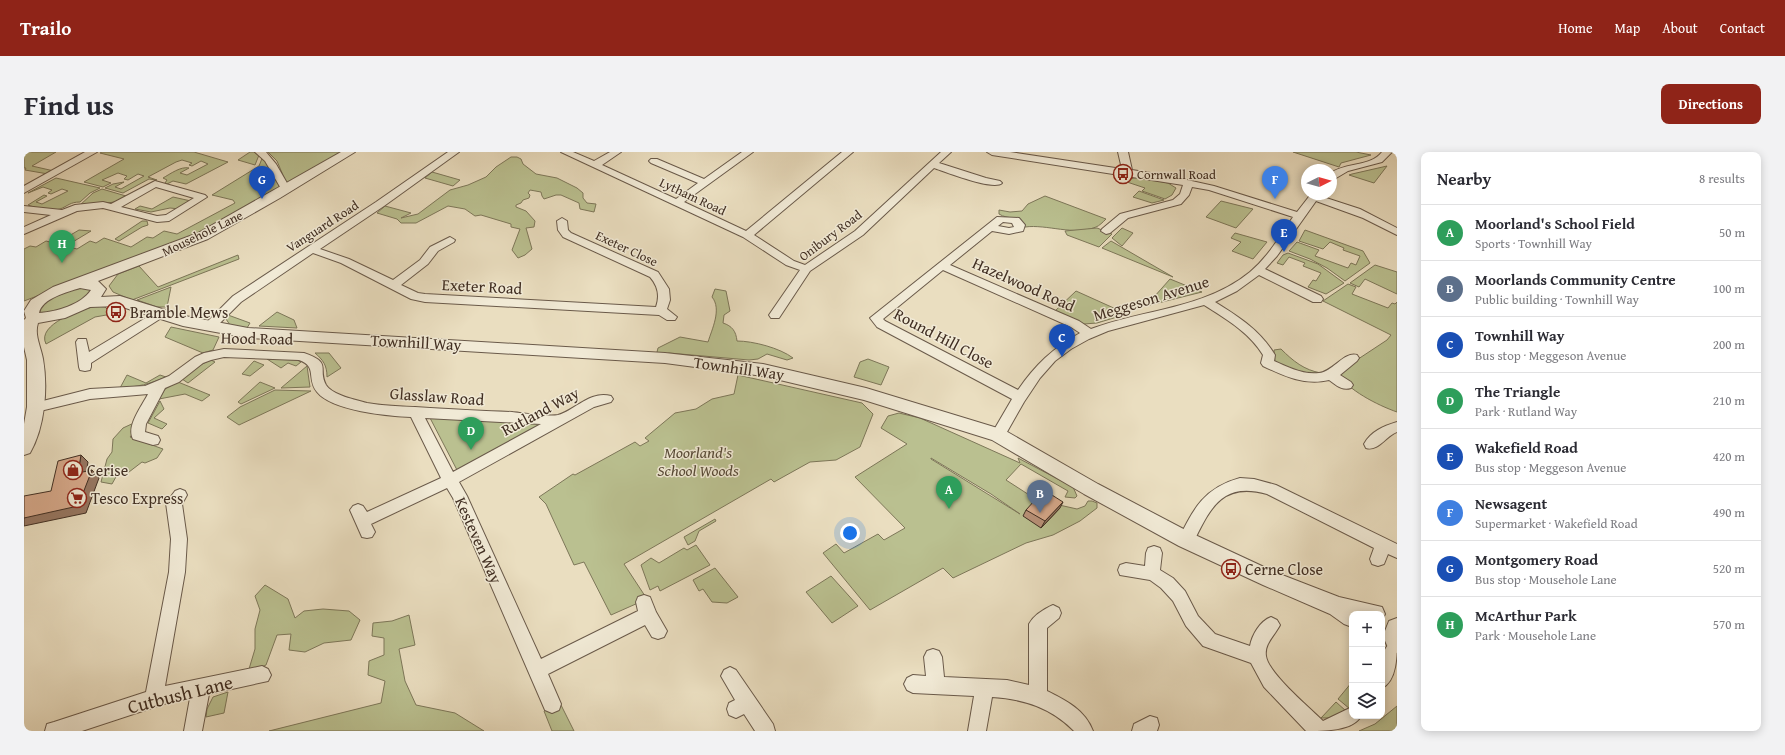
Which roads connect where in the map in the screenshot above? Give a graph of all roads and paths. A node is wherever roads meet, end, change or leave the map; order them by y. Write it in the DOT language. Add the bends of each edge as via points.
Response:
graph roads {
  1 [pos="92,152"];
  2 [pos="260,152"];
  3 [pos="349,152"];
  4 [pos="454,152"];
  5 [pos="566,152"];
  6 [pos="616,152"];
  7 [pos="748,152"];
  8 [pos="848,152"];
  9 [pos="946,152"];
  10 [pos="992,152"];
  11 [pos="1123,152"];
  12 [pos="1387,152"];
  13 [pos="654,161"];
  14 [pos="932,164"];
  15 [pos="595,165"];
  16 [pos="1127,171"];
  17 [pos="1337,174"];
  18 [pos="997,182"];
  19 [pos="705,183"];
  20 [pos="1189,183"];
  21 [pos="24,190"];
  22 [pos="286,190"];
  23 [pos="1311,200"];
  24 [pos="1328,200"];
  25 [pos="677,203"];
  26 [pos="112,207"];
  27 [pos="24,209"];
  28 [pos="61,213"];
  29 [pos="1300,216"];
  30 [pos="562,221"];
  31 [pos="990,228"];
  32 [pos="24,231"];
  33 [pos="1106,231"];
  34 [pos="1397,232"];
  35 [pos="747,235"];
  36 [pos="450,240"];
  37 [pos="312,249"];
  38 [pos="943,266"];
  39 [pos="114,270"];
  40 [pos="806,270"];
  41 [pos="1259,270"];
  42 [pos="394,285"];
  43 [pos="70,286"];
  44 [pos="98,287"];
  45 [pos="44,297"];
  46 [pos="1317,299"];
  47 [pos="120,301"];
  48 [pos="1205,301"];
  49 [pos="88,302"];
  50 [pos="24,304"];
  51 [pos="159,314"];
  52 [pos="666,314"];
  53 [pos="56,315"];
  54 [pos="775,315"];
  55 [pos="30,318"];
  56 [pos="209,327"];
  57 [pos="1090,334"];
  58 [pos="82,342"];
  59 [pos="32,343"];
  60 [pos="1353,358"];
  61 [pos="1329,374"];
  62 [pos="319,385"];
  63 [pos="1346,385"];
  64 [pos="158,386"];
  65 [pos="1021,398"];
  66 [pos="606,399"];
  67 [pos="36,408"];
  68 [pos="415,412"];
  69 [pos="558,420"];
  70 [pos="1397,427"];
  71 [pos="998,435"];
  72 [pos="153,440"];
  73 [pos="1370,444"];
  74 [pos="24,448"];
  75 [pos="450,480"];
  76 [pos="180,495"];
  77 [pos="362,521"];
  78 [pos="1186,540"];
  79 [pos="1386,551"];
  80 [pos="1154,553"];
  81 [pos="1126,570"];
  82 [pos="1152,573"];
  83 [pos="1345,612"];
  84 [pos="1053,614"];
  85 [pos="1385,621"];
  86 [pos="1271,625"];
  87 [pos="658,631"];
  88 [pos="1394,636"];
  89 [pos="933,657"];
  90 [pos="1257,657"];
  91 [pos="537,670"];
  92 [pos="262,675"];
  93 [pos="730,676"];
  94 [pos="1388,676"];
  95 [pos="914,684"];
  96 [pos="936,685"];
  97 [pos="201,687"];
  98 [pos="984,688"];
  99 [pos="1038,696"];
  100 [pos="154,698"];
  101 [pos="552,704"];
  102 [pos="1349,718"];
  103 [pos="54,731"];
  104 [pos="193,731"];
  105 [pos="766,731"];
  106 [pos="977,731"];
  107 [pos="1084,731"];
  108 [pos="1319,731"];
  109 [pos="1324,731"];
  1 -- 21 [label="street"];
  2 -- 22 [label="street" via="272,164 278,181"];
  3 -- 22 [label="street, Mousehole Lane"];
  4 -- 37 [label="street, Vanguard Road" via="382,204"];
  5 -- 15 [label="street, Lytham Road"];
  6 -- 15 [label="street"];
  7 -- 19 [label="street"];
  8 -- 35 [label="street"];
  9 -- 14 [label="street, Onibury Road"];
  10 -- 16 [label="street"];
  11 -- 16 [label="street"];
  12 -- 17 [label="street" via="1372,162 1344,169"];
  13 -- 19 [label="street"];
  14 -- 18 [label="street" via="984,181"];
  14 -- 40 [label="street, Onibury Road" via="860,233"];
  15 -- 25 [label="street, Lytham Road"];
  16 -- 20 [label="street"];
  19 -- 25 [label="street"];
  20 -- 29 [label="street"];
  20 -- 33 [label="street" via="1184,195 1177,202 1124,216"];
  22 -- 39 [label="street, Mousehole Lane" via="202,236"];
  23 -- 29 [label="street, Meggeson Avenue"];
  24 -- 34 [label="street" via="1374,218"];
  25 -- 35 [label="street, Lytham Road"];
  26 -- 26 [label="street" via="151,218 165,219 202,197 155,184"];
  26 -- 28 [label="street" via="103,205 75,208"];
  27 -- 28 [label="street"];
  28 -- 32 [label="street"];
  29 -- 41 [label="street, Meggeson Avenue"];
  30 -- 52 [label="street, Exeter Close" via="563,230 567,235 649,271 657,278 665,299"];
  31 -- 38 [label="street, Round Hill Close"];
  35 -- 40 [label="street, Lytham Road"];
  36 -- 42 [label="street" via="434,249 424,262"];
  37 -- 42 [label="street, Exeter Road" via="345,261"];
  37 -- 56 [label="street, Vanguard Road" via="237,299"];
  38 -- 57 [label="street, Hazelwood Road" via="1075,324"];
  38 -- 65 [label="street, Round Hill Close" via="876,318 878,322"];
  39 -- 43 [label="street, Mousehole Lane"];
  39 -- 44 [label="street, Mousehole Lane"];
  40 -- 54 [label="street, Onibury Road"];
  41 -- 46 [label="street"];
  41 -- 48 [label="street, Meggeson Avenue" via="1241,283"];
  42 -- 52 [label="street, Exeter Road" via="415,296 425,298"];
  43 -- 44 [label="street" via="83,284"];
  43 -- 45 [label="street, Mousehole Lane"];
  44 -- 47 [label="street, Townhill Way"];
  44 -- 49 [label="street, Mousehole Lane" via="96,295"];
  45 -- 50 [label="street, Mousehole Lane"];
  45 -- 55 [label="street" via="31,310"];
  47 -- 49 [label="street, Townhill Way"];
  47 -- 51 [label="street, Townhill Way"];
  48 -- 57 [label="street, Meggeson Avenue"];
  48 -- 61 [label="street" via="1232,318 1263,343 1269,355 1267,363 1301,376 1316,378"];
  49 -- 53 [label="street"];
  51 -- 56 [label="street, Townhill Way"];
  51 -- 58 [label="street" via="84,364"];
  53 -- 55 [label="street"];
  53 -- 59 [label="street" via="41,328"];
  55 -- 59 [label="street" via="28,330"];
  56 -- 71 [label="street, Townhill Way" via="248,333 613,355 731,366 791,376 866,394"];
  57 -- 65 [label="street, Meggeson Avenue" via="1065,346 1050,359"];
  59 -- 67 [label="street"];
  60 -- 61 [label="street"];
  61 -- 63 [label="street"];
  62 -- 64 [label="street, Hood Road" via="317,366 306,357 232,352 199,360 174,379"];
  62 -- 68 [label="street, Glasslaw Road" via="332,396 348,402 386,410"];
  64 -- 67 [label="street, Hood Road" via="135,391 90,394"];
  64 -- 72 [label="street" via="139,424 138,435"];
  65 -- 71 [label="street, Meggeson Avenue"];
  66 -- 69 [label="street, Rutland Way" via="594,401"];
  67 -- 74 [label="street"];
  68 -- 69 [label="street, Glasslaw Road"];
  68 -- 75 [label="street, Kesteven Way"];
  69 -- 75 [label="street, Rutland Way"];
  70 -- 73 [label="street" via="1385,431"];
  71 -- 78 [label="street, Townhill Way"];
  75 -- 77 [label="street, Rutland Way"];
  75 -- 91 [label="street, Kesteven Way" via="460,496"];
  76 -- 100 [label="street" via="174,503 179,539 177,572"];
  78 -- 79 [label="street" via="1200,513 1212,499 1236,484 1248,483 1271,489"];
  78 -- 83 [label="street, Townhill Way"];
  80 -- 82 [label="street"];
  81 -- 82 [label="street"];
  82 -- 90 [label="street" via="1167,583 1179,596 1192,621 1209,640"];
  84 -- 99 [label="street" via="1038,624"];
  85 -- 88 [label="street"];
  86 -- 90 [label="street" via="1260,640"];
  87 -- 91 [label="street" via="646,608"];
  88 -- 94 [label="street" via="1388,659"];
  89 -- 96 [label="street"];
  90 -- 108 [label="street" via="1270,681"];
  91 -- 101 [label="street, Kesteven Way"];
  92 -- 97 [label="street, Cutbush Lane"];
  93 -- 105 [label="street" via="741,706"];
  95 -- 96 [label="street"];
  96 -- 98 [label="street"];
  97 -- 100 [label="street, Cutbush Lane"];
  97 -- 104 [label="street"];
  98 -- 99 [label="street" via="1007,689"];
  98 -- 106 [label="street"];
  99 -- 107 [label="street" via="1065,710"];
  100 -- 103 [label="street, Cutbush Lane"];
  102 -- 109 [label="street"];
}
